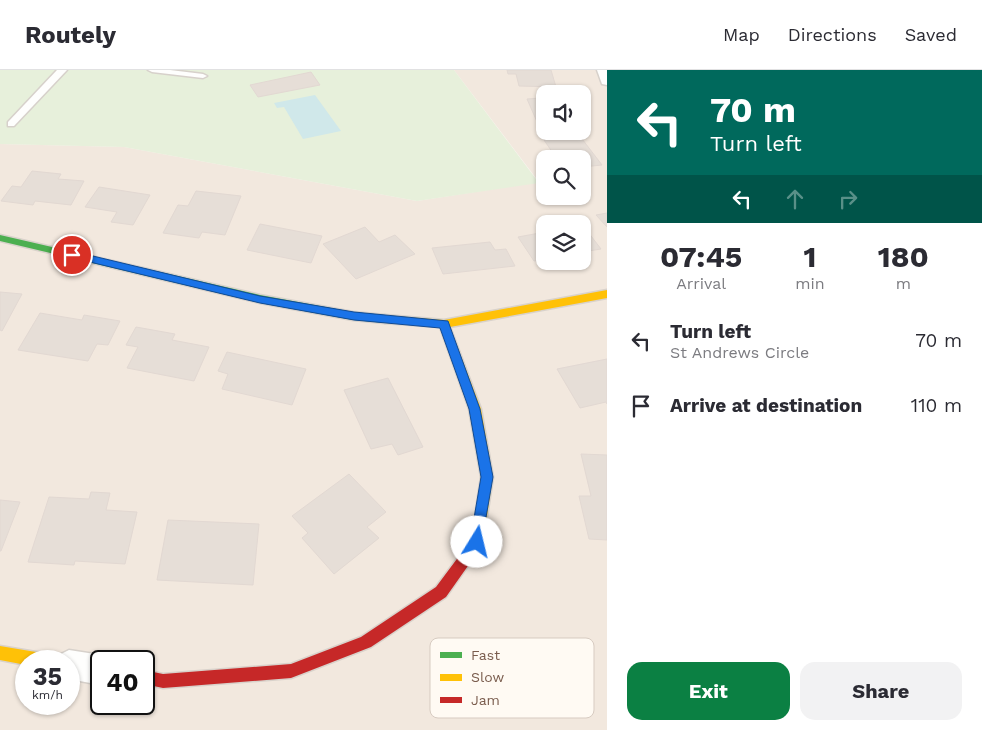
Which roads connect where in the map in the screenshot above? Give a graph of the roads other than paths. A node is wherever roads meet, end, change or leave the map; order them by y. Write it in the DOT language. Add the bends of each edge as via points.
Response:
graph roads {
  1 [pos="64,70"];
  2 [pos="152,70"];
  3 [pos="604,70"];
  4 [pos="203,76"];
  5 [pos="607,81"];
  6 [pos="11,124"];
  7 [pos="0,238"];
  8 [pos="607,294"];
  9 [pos="444,324"];
  10 [pos="0,653"];
  11 [pos="15,656"];
  12 [pos="155,679"];
  1 -- 6 [label="lane"];
  2 -- 4 [label="lane"];
  3 -- 5 [label="street"];
  7 -- 9 [label="street" via="260,299 354,316"];
  8 -- 9 [label="street"];
  9 -- 12 [label="street" via="474,409 487,477 477,542 441,592 366,642 290,671"];
  10 -- 11 [label="street"];
}
